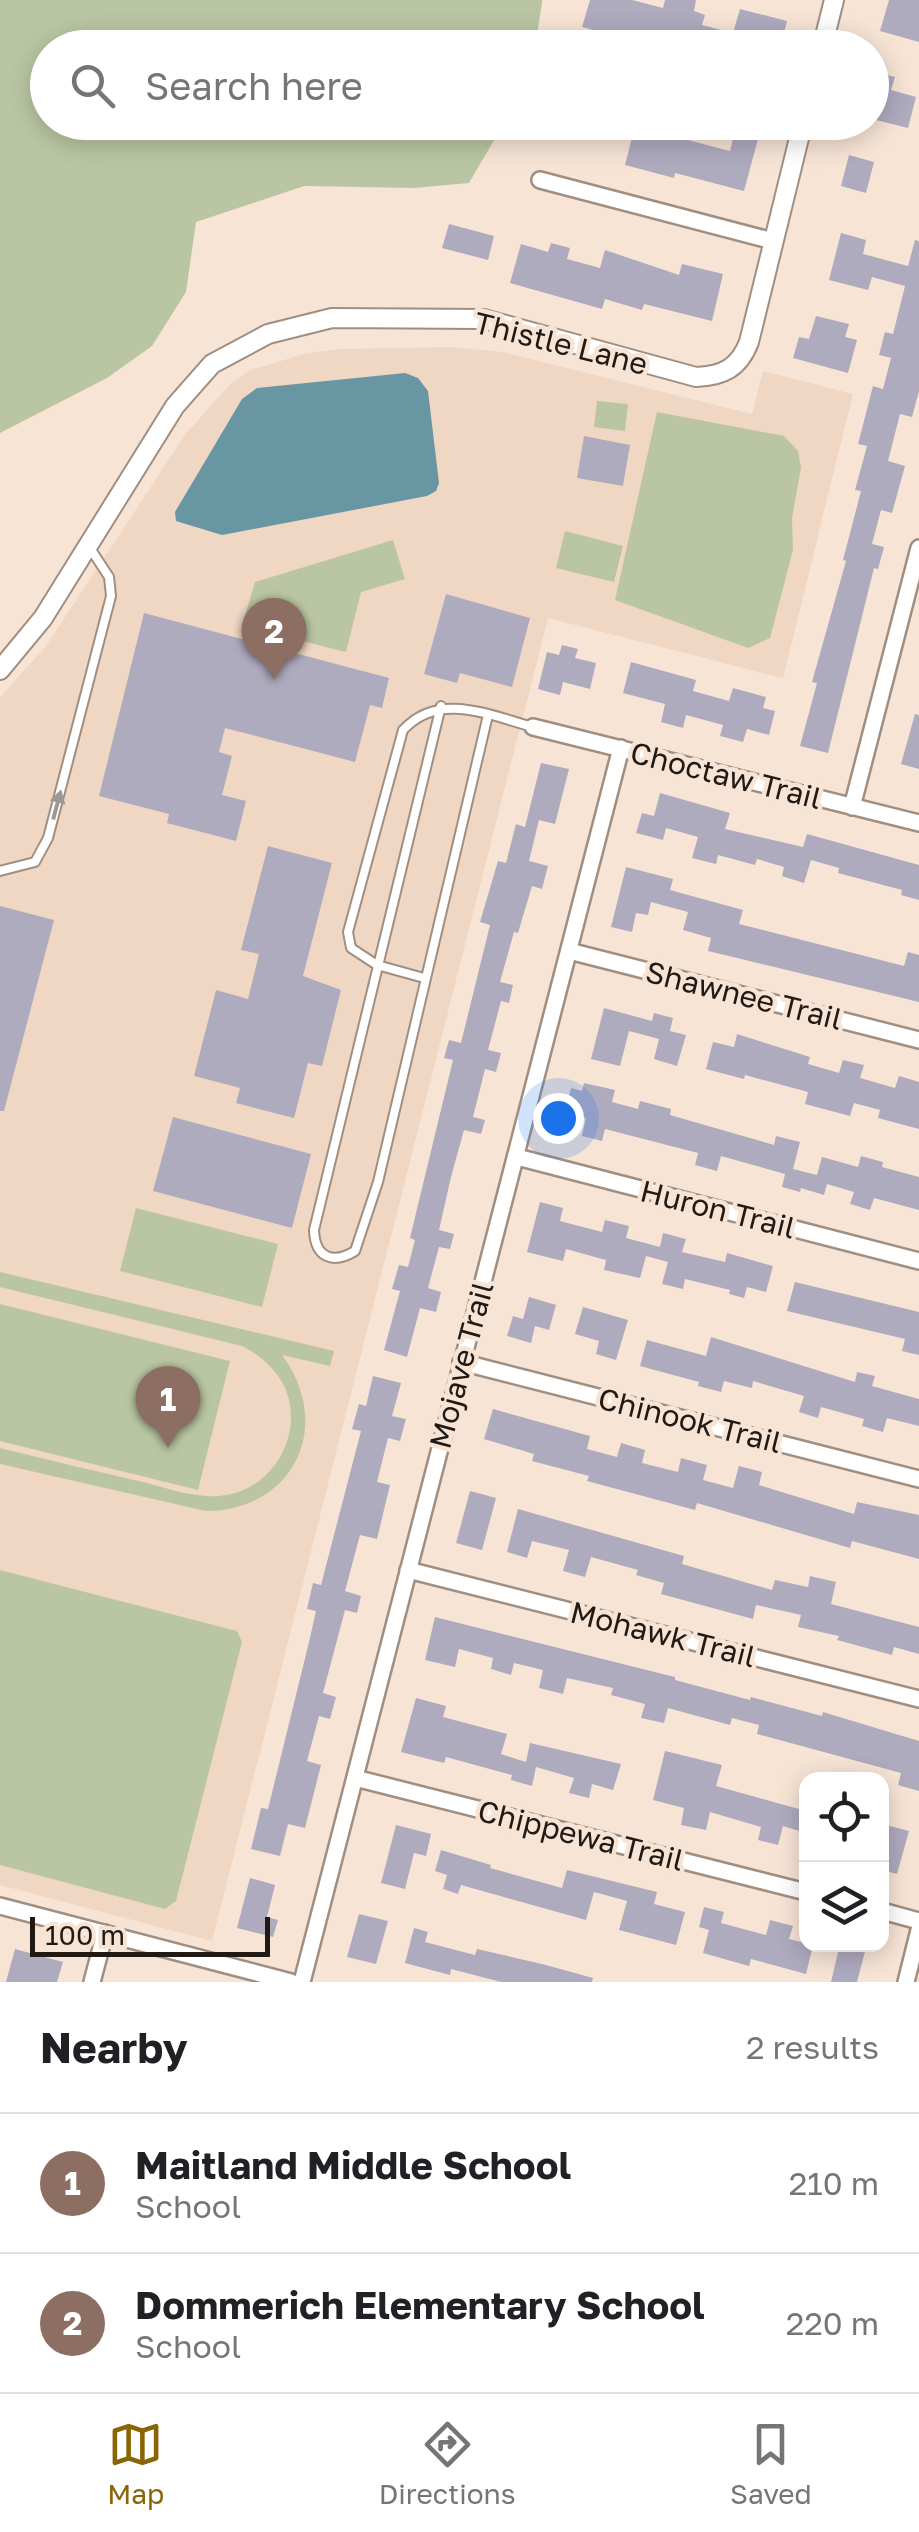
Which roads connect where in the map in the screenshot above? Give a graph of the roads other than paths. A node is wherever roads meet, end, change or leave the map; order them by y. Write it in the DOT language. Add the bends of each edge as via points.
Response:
graph roads {
  1 [pos="834,0"];
  2 [pos="826,30"];
  3 [pos="799,140"];
  4 [pos="540,180"];
  5 [pos="774,241"];
  6 [pos="88,545"];
  7 [pos="919,548"];
  8 [pos="911,608"];
  9 [pos="0,670"];
  10 [pos="440,706"];
  11 [pos="488,715"];
  12 [pos="533,727"];
  13 [pos="621,748"];
  14 [pos="852,806"];
  15 [pos="919,823"];
  16 [pos="0,870"];
  17 [pos="570,951"];
  18 [pos="377,965"];
  19 [pos="424,978"];
  20 [pos="919,1040"];
  21 [pos="517,1157"];
  22 [pos="919,1261"];
  23 [pos="461,1362"];
  24 [pos="919,1479"];
  25 [pos="408,1570"];
  26 [pos="919,1699"];
  27 [pos="355,1778"];
  28 [pos="799,1890"];
  29 [pos="0,1906"];
  30 [pos="889,1914"];
  31 [pos="919,1921"];
  32 [pos="919,1930"];
  33 [pos="105,1933"];
  34 [pos="92,1982"];
  35 [pos="291,1982"];
  36 [pos="302,1982"];
  37 [pos="906,1982"];
  1 -- 2 [label="street"];
  3 -- 5 [label="street, Thistle Lane"];
  4 -- 5 [label="street"];
  5 -- 6 [label="street, Thistle Lane" via="744,356 712,377 484,319 332,318 268,334 212,364 174,406"];
  6 -- 9 [label="street, Thistle Lane" via="43,618"];
  16 -- 6 [label="lane, one-way" via="35,862 48,838 110,596 108,578"];
  7 -- 8 [label="street"];
  8 -- 14 [label="street"];
  10 -- 11 [label="lane"];
  10 -- 18 [label="lane"];
  10 -- 18 [label="lane" via="403,730 348,932 351,948"];
  11 -- 12 [label="lane"];
  11 -- 19 [label="lane"];
  12 -- 13 [label="street, Choctaw Trail"];
  13 -- 14 [label="street, Choctaw Trail"];
  13 -- 17 [label="street, Mojave Trail"];
  14 -- 15 [label="street, Choctaw Trail"];
  17 -- 20 [label="street, Shawnee Trail"];
  17 -- 21 [label="street, Mojave Trail"];
  18 -- 19 [label="lane"];
  18 -- 19 [label="lane" via="314,1230 314,1244 325,1258 347,1256 361,1239"];
  21 -- 22 [label="street, Huron Trail"];
  21 -- 23 [label="street, Mojave Trail"];
  23 -- 24 [label="street, Chinook Trail"];
  23 -- 25 [label="street, Mojave Trail"];
  25 -- 26 [label="street, Mohawk Trail"];
  25 -- 27 [label="street, Mojave Trail"];
  27 -- 28 [label="street, Chippewa Trail"];
  27 -- 36 [label="street, Mojave Trail"];
  29 -- 33 [label="street"];
  30 -- 31 [label="street"];
  32 -- 37 [label="street"];
  33 -- 34 [label="street"];
  33 -- 35 [label="street"];
}
